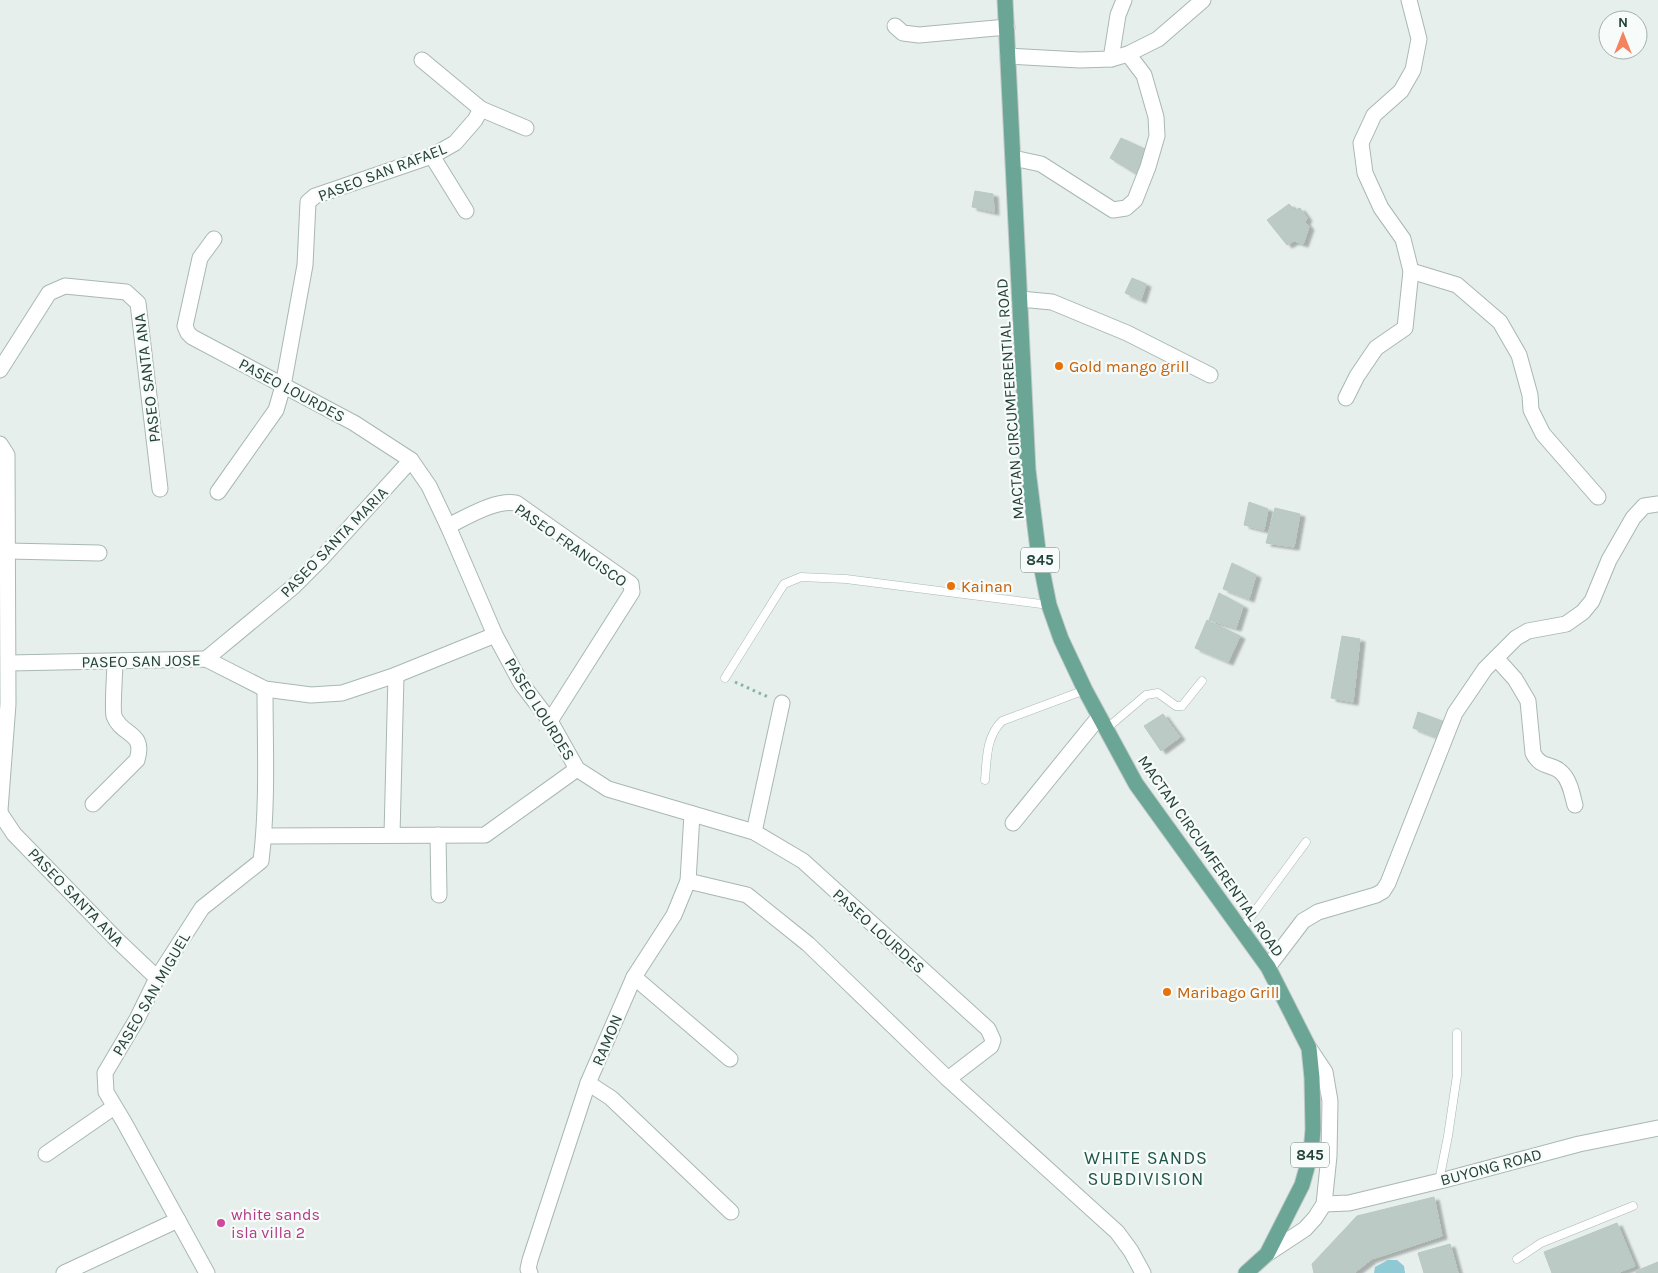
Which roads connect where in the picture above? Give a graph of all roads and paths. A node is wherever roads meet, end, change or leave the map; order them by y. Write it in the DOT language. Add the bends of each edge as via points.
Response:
graph roads {
  1 [pos="1005,0"];
  2 [pos="1124,0"];
  3 [pos="1203,0"];
  4 [pos="1409,0"];
  5 [pos="895,26"];
  6 [pos="1007,27"];
  7 [pos="1128,54"];
  8 [pos="1008,56"];
  9 [pos="1111,59"];
  10 [pos="422,60"];
  11 [pos="481,109"];
  12 [pos="526,128"];
  13 [pos="432,156"];
  14 [pos="1014,158"];
  15 [pos="466,211"];
  16 [pos="214,239"];
  17 [pos="1411,271"];
  18 [pos="1020,299"];
  19 [pos="0,370"];
  20 [pos="1210,375"];
  21 [pos="282,386"];
  22 [pos="1346,398"];
  23 [pos="0,444"];
  24 [pos="412,460"];
  25 [pos="160,489"];
  26 [pos="218,492"];
  27 [pos="1598,497"];
  28 [pos="1658,504"];
  29 [pos="448,526"];
  30 [pos="8,551"];
  31 [pos="99,553"];
  32 [pos="1049,605"];
  33 [pos="495,635"];
  34 [pos="1496,658"];
  35 [pos="206,659"];
  36 [pos="115,662"];
  37 [pos="9,663"];
  38 [pos="396,675"];
  39 [pos="725,678"];
  40 [pos="1202,681"];
  41 [pos="265,689"];
  42 [pos="1085,690"];
  43 [pos="782,703"];
  44 [pos="550,721"];
  45 [pos="1102,723"];
  46 [pos="577,769"];
  47 [pos="985,780"];
  48 [pos="0,786"];
  49 [pos="93,804"];
  50 [pos="1575,805"];
  51 [pos="0,812"];
  52 [pos="692,814"];
  53 [pos="1013,823"];
  54 [pos="754,832"];
  55 [pos="392,835"];
  56 [pos="438,835"];
  57 [pos="264,836"];
  58 [pos="1306,842"];
  59 [pos="688,881"];
  60 [pos="439,895"];
  61 [pos="1241,930"];
  62 [pos="1268,966"];
  63 [pos="634,977"];
  64 [pos="157,978"];
  65 [pos="1457,1033"];
  66 [pos="1309,1048"];
  67 [pos="730,1059"];
  68 [pos="948,1079"];
  69 [pos="588,1083"];
  70 [pos="114,1108"];
  71 [pos="1658,1128"];
  72 [pos="46,1154"];
  73 [pos="1439,1181"];
  74 [pos="1324,1204"];
  75 [pos="1633,1206"];
  76 [pos="731,1212"];
  77 [pos="178,1220"];
  78 [pos="1267,1254"];
  79 [pos="1517,1258"];
  80 [pos="64,1272"];
  81 [pos="207,1273"];
  82 [pos="530,1273"];
  83 [pos="1143,1273"];
  84 [pos="1246,1273"];
  1 -- 6 [label="main road, MACTAN CIRCUMFERENTIAL ROAD / 845"];
  2 -- 9 [label="street" via="1118,14"];
  3 -- 7 [label="street" via="1158,39"];
  4 -- 17 [label="street" via="1418,39 1413,70 1401,91 1374,115 1361,143 1365,173 1381,208 1403,239"];
  5 -- 6 [label="street" via="903,33 919,35"];
  6 -- 8 [label="main road, MACTAN CIRCUMFERENTIAL ROAD / 845"];
  7 -- 9 [label="street"];
  7 -- 14 [label="street" via="1144,75 1156,117 1157,136 1135,200 1126,208 1113,210 1041,164"];
  8 -- 9 [label="street"];
  8 -- 14 [label="main road, MACTAN CIRCUMFERENTIAL ROAD / 845"];
  10 -- 11 [label="street"];
  11 -- 12 [label="street"];
  11 -- 13 [label="street, PASEO SAN RAFAEL" via="455,143"];
  13 -- 15 [label="street"];
  13 -- 21 [label="street, PASEO SAN RAFAEL" via="315,196 308,202 305,265"];
  14 -- 18 [label="main road, MACTAN CIRCUMFERENTIAL ROAD / 845"];
  16 -- 21 [label="street, PASEO LOURDES" via="200,258 185,326 188,333"];
  17 -- 22 [label="street" via="1406,328 1376,348 1356,376"];
  17 -- 27 [label="street" via="1457,285 1500,322 1519,355 1531,410 1543,434"];
  18 -- 20 [label="street" via="1052,302 1128,333"];
  18 -- 32 [label="main road, MACTAN CIRCUMFERENTIAL ROAD / 845" via="1028,470"];
  19 -- 25 [label="street, PASEO SANTA ANA" via="49,293 65,286 126,292 138,303"];
  21 -- 24 [label="street, PASEO LOURDES" via="354,423"];
  21 -- 26 [label="street, PASEO SAN RAFAEL" via="276,410"];
  23 -- 30 [label="street, PASEO SANTA ANA" via="7,455"];
  24 -- 29 [label="street, PASEO LOURDES"];
  24 -- 35 [label="street, PASEO SANTA MARIA" via="322,559"];
  28 -- 34 [label="street" via="1644,506 1633,518 1609,560 1592,601 1583,612 1566,624 1528,631"];
  29 -- 33 [label="street, PASEO LOURDES"];
  29 -- 44 [label="street, PASEO FRANCISCO" via="498,504 516,504 631,584 632,592"];
  30 -- 31 [label="street"];
  30 -- 37 [label="street, PASEO SANTA ANA"];
  32 -- 39 [label="lane" via="846,579 801,577 784,584"];
  32 -- 42 [label="main road, MACTAN CIRCUMFERENTIAL ROAD / 845"];
  33 -- 38 [label="street, PASEO SAN JOSE"];
  33 -- 44 [label="street, PASEO LOURDES" via="521,683"];
  34 -- 50 [label="street" via="1515,679 1528,701 1536,760 1561,771"];
  34 -- 62 [label="street" via="1455,713 1383,891 1318,912 1303,921"];
  35 -- 36 [label="street, PASEO SAN JOSE"];
  35 -- 41 [label="street, PASEO SAN JOSE"];
  36 -- 37 [label="street, PASEO SAN JOSE"];
  36 -- 49 [label="street" via="114,716 138,741 140,750 137,760"];
  37 -- 48 [label="street, PASEO SANTA ANA"];
  38 -- 41 [label="street, PASEO SAN JOSE" via="342,693 311,695"];
  38 -- 55 [label="street"];
  39 -- 43 [label="path"];
  40 -- 45 [label="lane" via="1182,706 1176,706 1158,693 1146,695"];
  41 -- 57 [label="street, PASEO SAN MIGUEL"];
  42 -- 45 [label="main road, MACTAN CIRCUMFERENTIAL ROAD / 845"];
  42 -- 47 [label="lane" via="1002,721 990,740"];
  43 -- 54 [label="street"];
  44 -- 46 [label="street, PASEO LOURDES"];
  45 -- 53 [label="street"];
  45 -- 61 [label="main road, MACTAN CIRCUMFERENTIAL ROAD / 845" via="1136,784"];
  46 -- 52 [label="street, PASEO LOURDES" via="608,789"];
  46 -- 56 [label="street" via="485,835"];
  48 -- 51 [label="street, PASEO SANTA ANA"];
  51 -- 64 [label="street, PASEO SANTA ANA" via="14,834"];
  52 -- 54 [label="street, PASEO LOURDES"];
  52 -- 59 [label="street, RAMON"];
  54 -- 68 [label="street, PASEO LOURDES" via="803,861 988,1030 991,1046"];
  55 -- 56 [label="street"];
  55 -- 57 [label="street"];
  56 -- 60 [label="street"];
  57 -- 64 [label="street, PASEO SAN MIGUEL" via="261,861 202,908"];
  58 -- 61 [label="lane"];
  59 -- 63 [label="street, RAMON" via="674,915"];
  59 -- 68 [label="street" via="747,895 808,944"];
  61 -- 62 [label="main road, MACTAN CIRCUMFERENTIAL ROAD / 845"];
  62 -- 66 [label="main road, MACTAN CIRCUMFERENTIAL ROAD / 845"];
  63 -- 67 [label="street"];
  63 -- 69 [label="street, RAMON"];
  64 -- 70 [label="street, PASEO SAN MIGUEL" via="106,1073 106,1092"];
  65 -- 73 [label="lane" via="1457,1075"];
  66 -- 74 [label="street" via="1326,1072 1330,1101"];
  66 -- 78 [label="main road, MACTAN CIRCUMFERENTIAL ROAD / 845" via="1313,1106 1310,1153 1302,1185"];
  68 -- 83 [label="street" via="1117,1232"];
  69 -- 76 [label="street" via="611,1098"];
  69 -- 82 [label="street, RAMON" via="530,1260"];
  70 -- 72 [label="street"];
  70 -- 77 [label="street, PASEO SAN MIGUEL"];
  71 -- 73 [label="street, BUYONG ROAD" via="1579,1144"];
  73 -- 74 [label="street, BUYONG ROAD" via="1349,1203"];
  74 -- 78 [label="street" via="1305,1229"];
  75 -- 79 [label="lane" via="1541,1243"];
  77 -- 80 [label="street"];
  77 -- 81 [label="street, PASEO SAN MIGUEL"];
  78 -- 84 [label="main road, MACTAN CIRCUMFERENTIAL ROAD / 845"];
}
